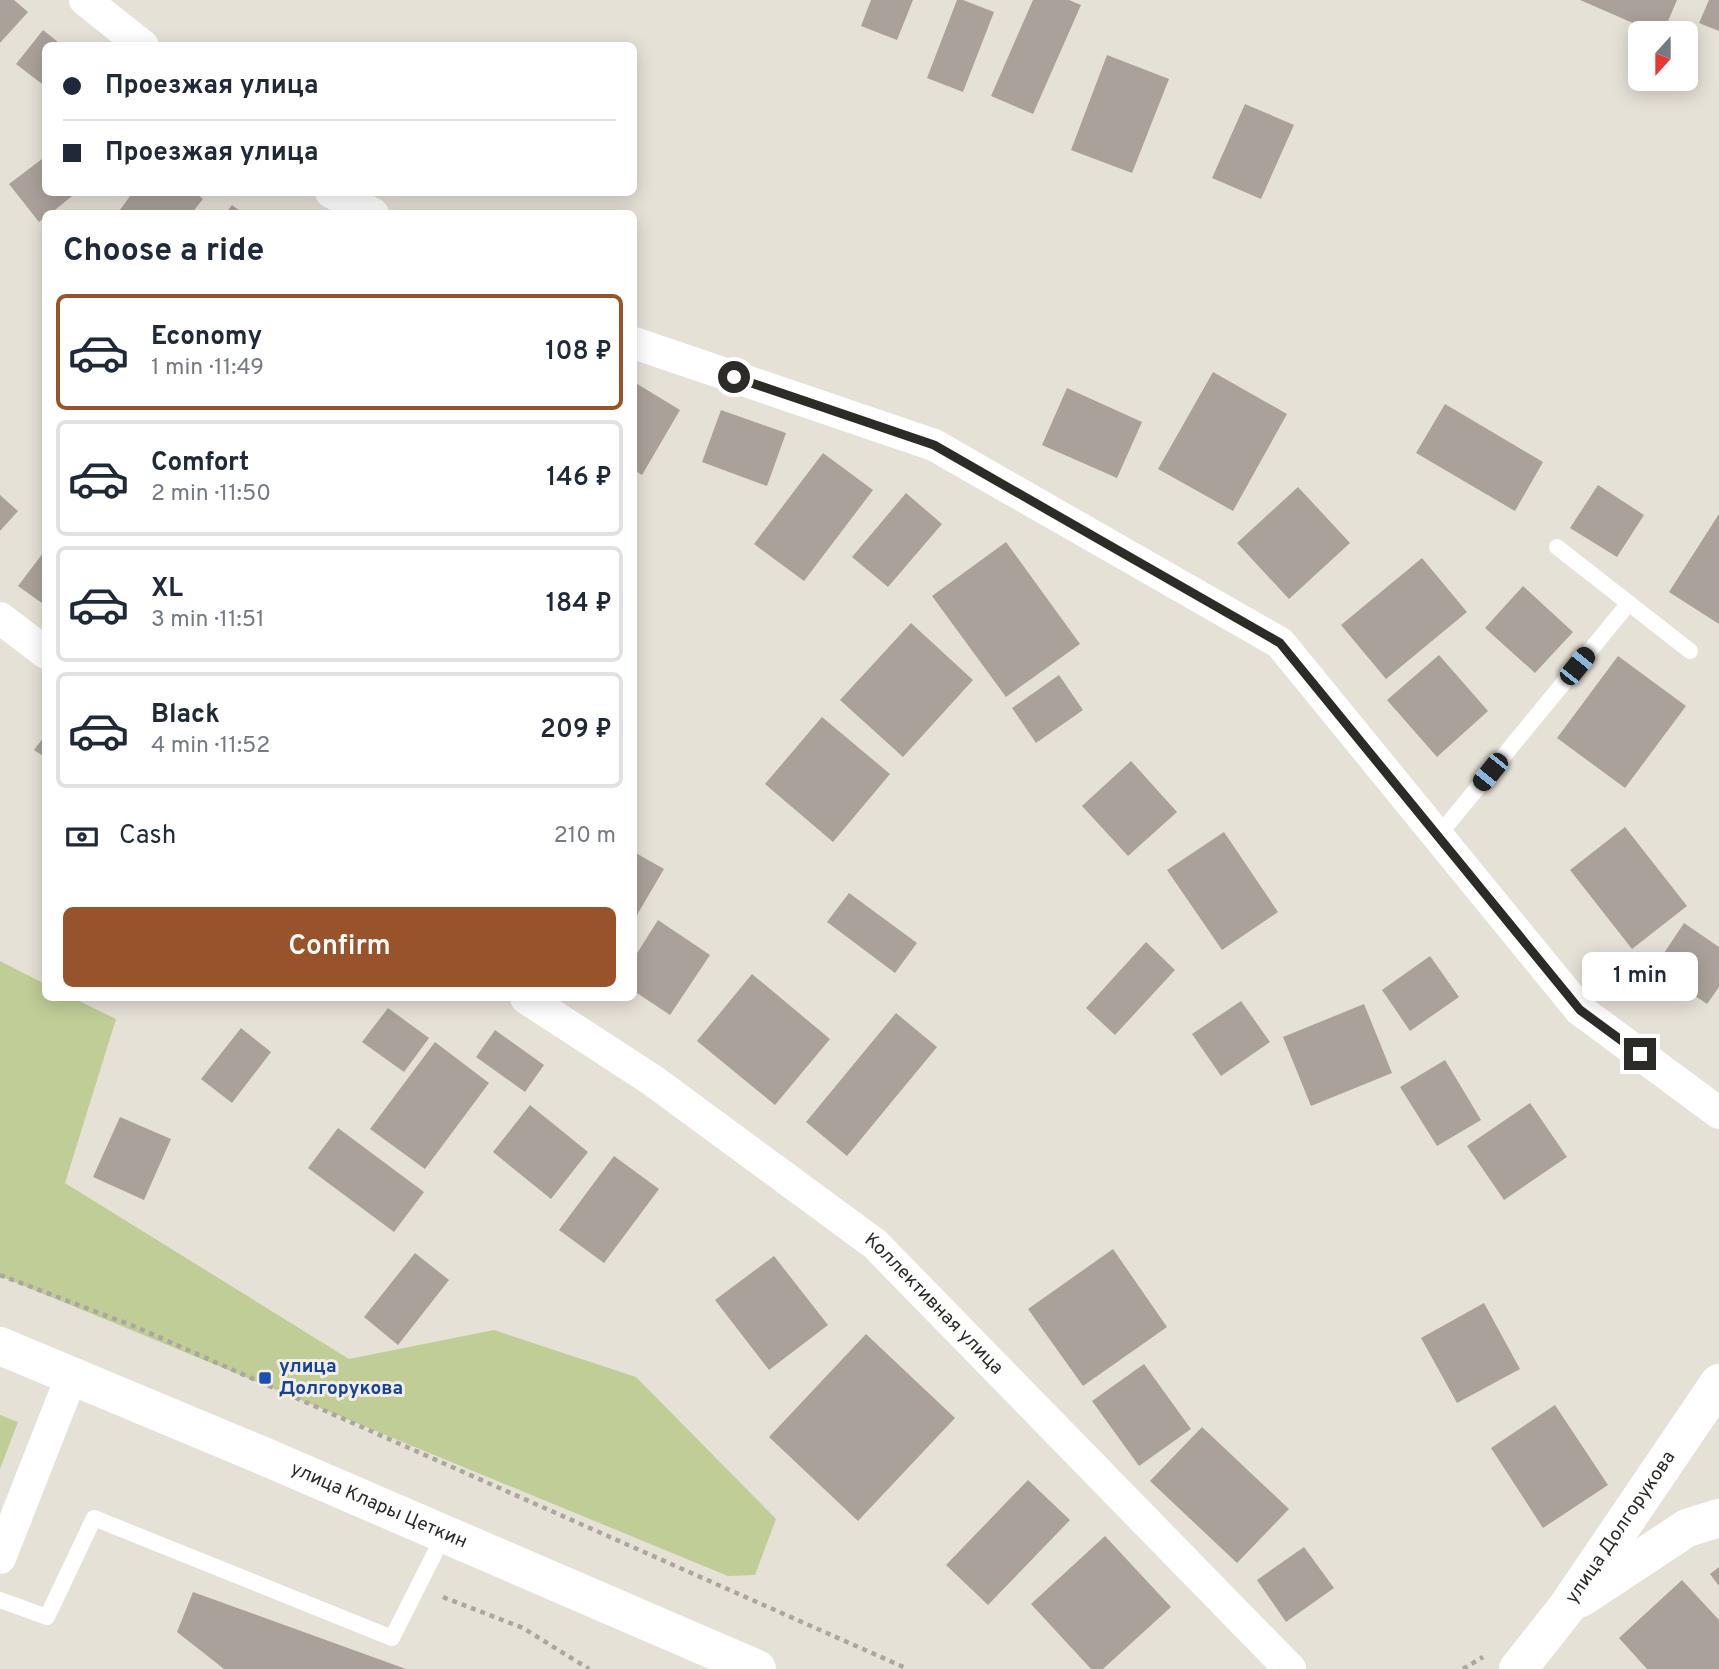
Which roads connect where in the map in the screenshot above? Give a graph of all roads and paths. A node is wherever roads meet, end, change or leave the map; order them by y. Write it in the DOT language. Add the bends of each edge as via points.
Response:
graph roads {
  1 [pos="85,0"];
  2 [pos="138,42"];
  3 [pos="339,196"];
  4 [pos="365,210"];
  5 [pos="637,344"];
  6 [pos="1558,547"];
  7 [pos="1629,603"];
  8 [pos="0,618"];
  9 [pos="42,650"];
  10 [pos="1690,651"];
  11 [pos="1438,836"];
  12 [pos="531,1001"];
  13 [pos="1719,1113"];
  14 [pos="0,1275"];
  15 [pos="0,1346"];
  16 [pos="72,1375"];
  17 [pos="1719,1382"];
  18 [pos="1719,1518"];
  19 [pos="445,1534"];
  20 [pos="0,1558"];
  21 [pos="418,1587"];
  22 [pos="0,1600"];
  23 [pos="1567,1606"];
  24 [pos="589,1669"];
  25 [pos="757,1669"];
  26 [pos="908,1669"];
  27 [pos="1290,1669"];
  28 [pos="1518,1669"];
  1 -- 2 [label="street"];
  3 -- 4 [label="street"];
  5 -- 11 [label="street" via="934,445 1280,643"];
  6 -- 7 [label="lane"];
  7 -- 10 [label="lane"];
  7 -- 11 [label="lane"];
  8 -- 9 [label="street"];
  11 -- 13 [label="street" via="1580,1010"];
  12 -- 27 [label="street, Коллективная улица" via="652,1080 874,1244"];
  14 -- 26 [label="path" via="136,1326"];
  15 -- 16 [label="main road, улица Клары Цеткин"];
  16 -- 19 [label="main road, улица Клары Цеткин"];
  16 -- 20 [label="street"];
  17 -- 23 [label="main road, улица Долгорукова"];
  18 -- 23 [label="main road" via="1688,1528"];
  19 -- 21 [label="lane"];
  19 -- 25 [label="main road, улица Клары Цеткин"];
  21 -- 22 [label="lane" via="392,1638 94,1518 47,1616"];
  21 -- 24 [label="path" via="523,1628"];
  23 -- 28 [label="main road, улица Долгорукова"];
}
